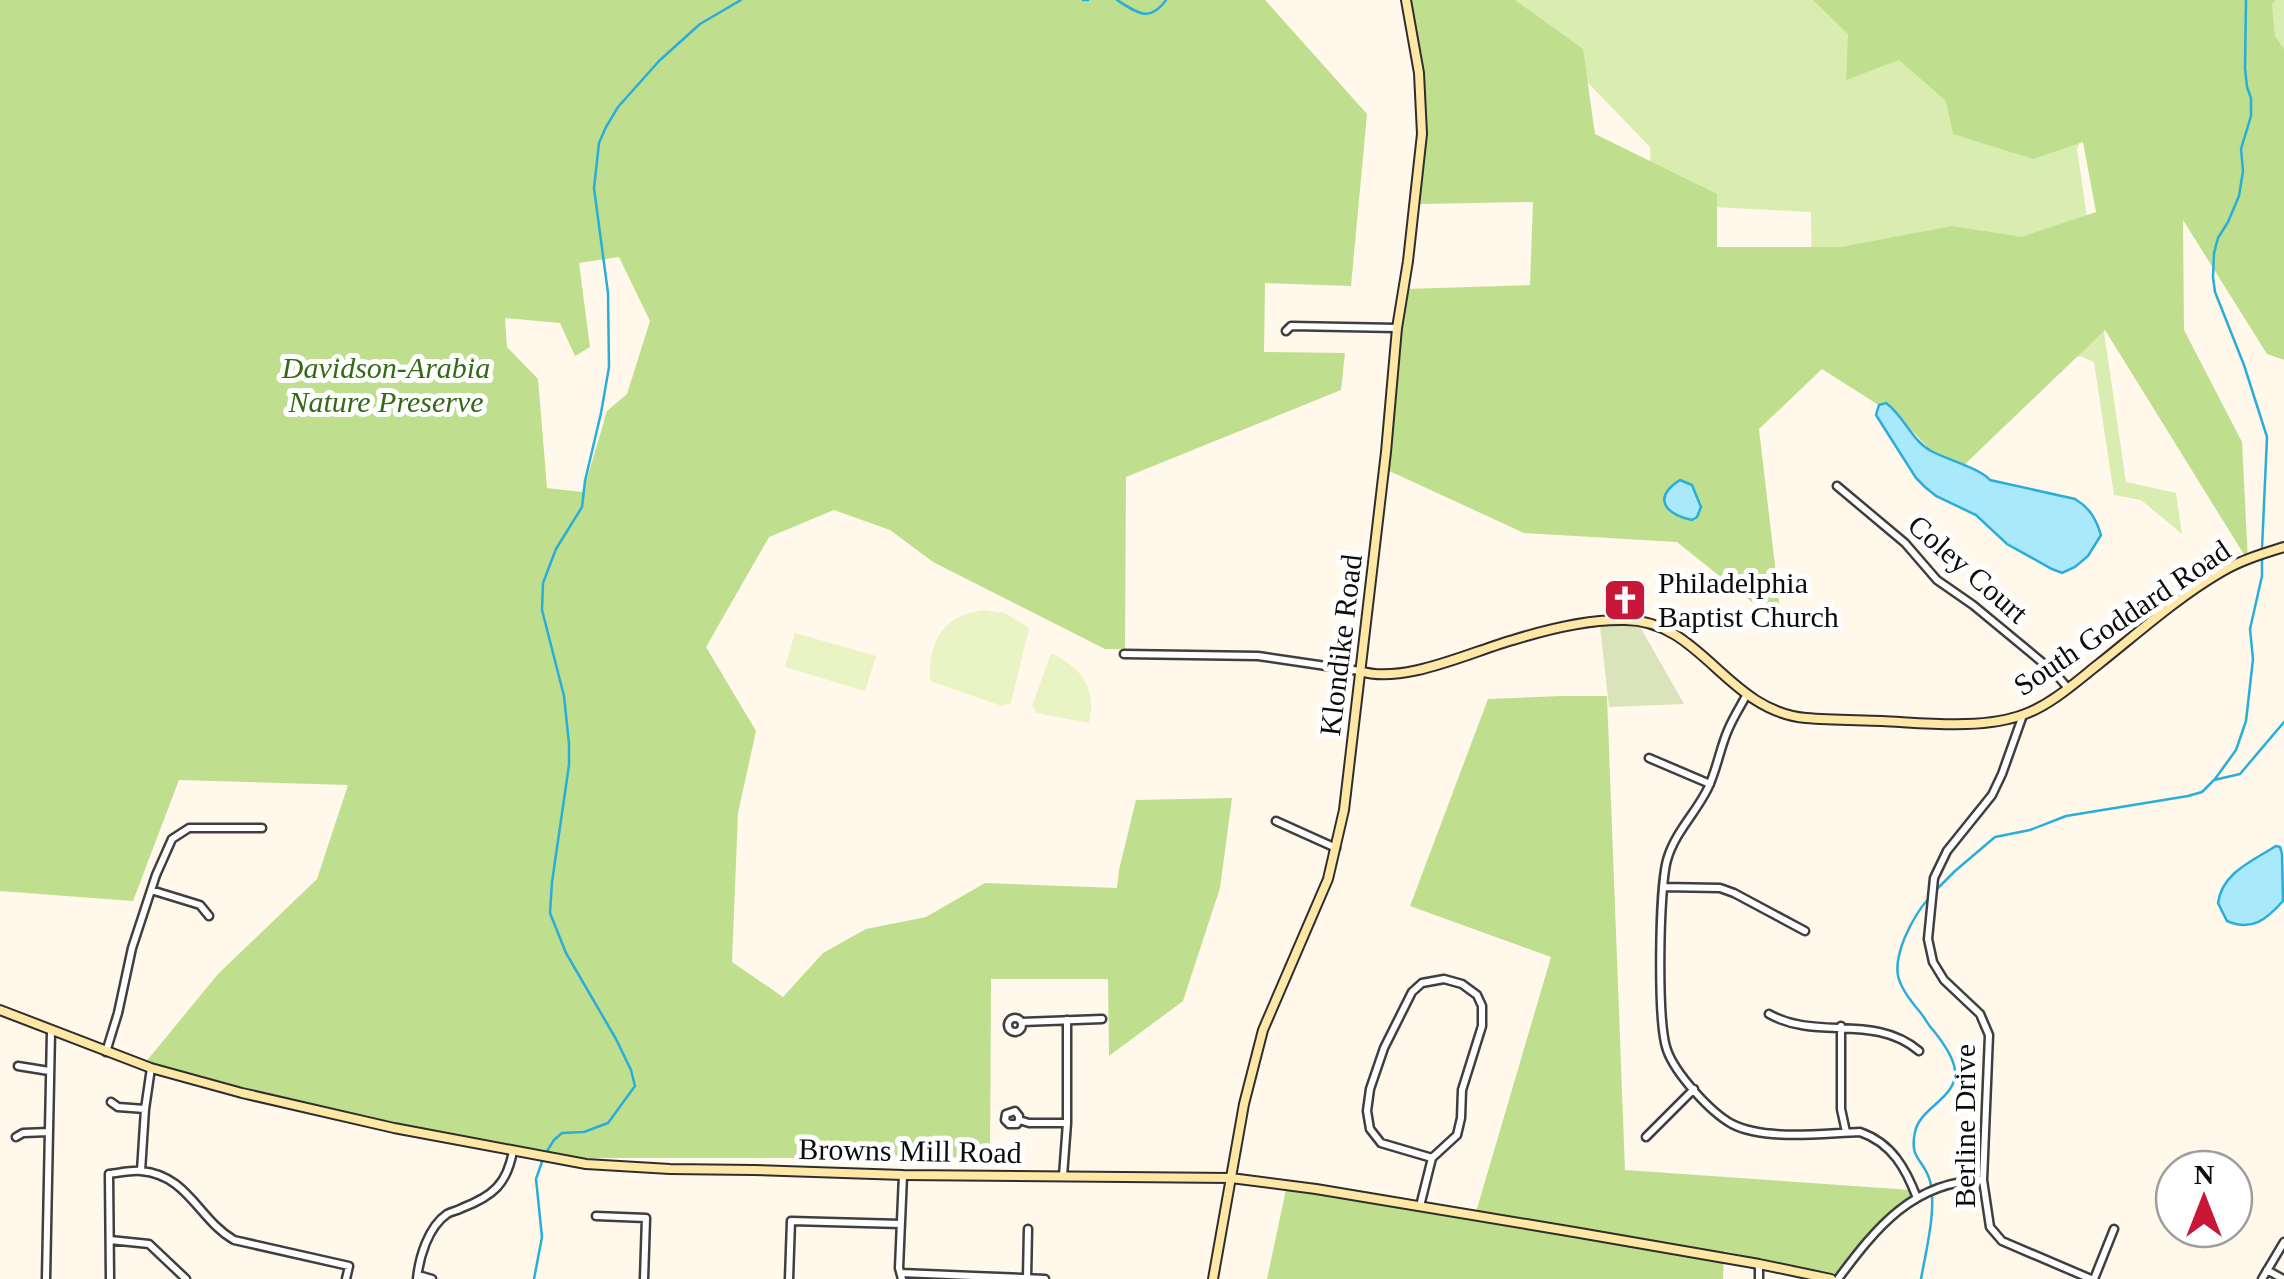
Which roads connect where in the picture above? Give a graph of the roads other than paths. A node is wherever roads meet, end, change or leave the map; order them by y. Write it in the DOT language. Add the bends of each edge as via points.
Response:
graph roads {
  1 [pos="1406,0"];
  2 [pos="1397,328"];
  3 [pos="1286,331"];
  4 [pos="1837,486"];
  5 [pos="2284,547"];
  6 [pos="1124,654"];
  7 [pos="1360,672"];
  8 [pos="2068,688"];
  9 [pos="1746,696"];
  10 [pos="2023,715"];
  11 [pos="1649,758"];
  12 [pos="1710,784"];
  13 [pos="1276,820"];
  14 [pos="262,828"];
  15 [pos="1337,849"];
  16 [pos="1663,887"];
  17 [pos="151,890"];
  18 [pos="209,916"];
  19 [pos="1805,931"];
  20 [pos="0,1010"];
  21 [pos="1769,1014"];
  22 [pos="1102,1019"];
  23 [pos="1068,1020"];
  24 [pos="1022,1022"];
  25 [pos="1841,1026"];
  26 [pos="51,1031"];
  27 [pos="1918,1051"];
  28 [pos="106,1052"];
  29 [pos="18,1066"];
  30 [pos="152,1068"];
  31 [pos="49,1072"];
  32 [pos="1694,1090"];
  33 [pos="111,1102"];
  34 [pos="144,1109"];
  35 [pos="1019,1120"];
  36 [pos="1066,1123"];
  37 [pos="49,1132"];
  38 [pos="1846,1132"];
  39 [pos="16,1136"];
  40 [pos="1646,1136"];
  41 [pos="513,1151"];
  42 [pos="1432,1158"];
  43 [pos="141,1171"];
  44 [pos="903,1175"];
  45 [pos="1063,1176"];
  46 [pos="1230,1178"];
  47 [pos="1983,1180"];
  48 [pos="1917,1198"];
  49 [pos="1420,1208"];
  50 [pos="596,1216"];
  51 [pos="426,1224"];
  52 [pos="900,1224"];
  53 [pos="434,1228"];
  54 [pos="1028,1229"];
  55 [pos="2114,1229"];
  56 [pos="110,1240"];
  57 [pos="2284,1242"];
  58 [pos="1759,1264"];
  59 [pos="2267,1270"];
  60 [pos="902,1276"];
  61 [pos="418,1277"];
  62 [pos="1027,1278"];
  63 [pos="46,1279"];
  64 [pos="110,1279"];
  65 [pos="186,1279"];
  66 [pos="346,1279"];
  67 [pos="432,1279"];
  68 [pos="644,1279"];
  69 [pos="788,1279"];
  70 [pos="1045,1279"];
  71 [pos="1214,1279"];
  72 [pos="1759,1279"];
  73 [pos="1834,1279"];
  74 [pos="2093,1279"];
  75 [pos="2262,1279"];
  76 [pos="2283,1279"];
  1 -- 2 [label="main road, Klondike Road" via="1422,134"];
  2 -- 3 [label="street"];
  2 -- 7 [label="main road, Klondike Road"];
  4 -- 8 [label="street, Coley Court"];
  5 -- 8 [label="main road, South Goddard Road" via="2222,571"];
  6 -- 7 [label="street, South Goddard Road" via="1258,656"];
  7 -- 9 [label="main road, South Goddard Road" via="1421,670 1518,638 1634,620 1676,635"];
  7 -- 15 [label="main road, Klondike Road"];
  8 -- 10 [label="main road, South Goddard Road"];
  9 -- 10 [label="main road, South Goddard Road" via="1802,718 1974,723"];
  9 -- 12 [label="street"];
  10 -- 47 [label="street, Berline Drive" via="1992,795 1936,870 1929,932 1936,969 1980,1014 1989,1035"];
  11 -- 12 [label="street"];
  12 -- 16 [label="street" via="1673,842"];
  13 -- 15 [label="street"];
  14 -- 17 [label="street" via="189,828 172,839"];
  15 -- 46 [label="main road, Klondike Road" via="1263,1030"];
  16 -- 19 [label="street" via="1734,892"];
  16 -- 32 [label="street" via="1662,1032"];
  17 -- 18 [label="street" via="200,905"];
  17 -- 28 [label="street"];
  20 -- 26 [label="main road, Browns Mill Road"];
  21 -- 25 [label="street" via="1800,1026"];
  22 -- 23 [label="street"];
  23 -- 24 [label="street"];
  23 -- 36 [label="street"];
  25 -- 27 [label="street" via="1890,1033"];
  25 -- 38 [label="street"];
  26 -- 28 [label="main road, Browns Mill Road"];
  26 -- 31 [label="street"];
  28 -- 30 [label="main road, Browns Mill Road"];
  29 -- 31 [label="street"];
  30 -- 34 [label="street"];
  30 -- 41 [label="main road, Browns Mill Road"];
  31 -- 37 [label="street"];
  32 -- 38 [label="street" via="1721,1117 1745,1129"];
  32 -- 40 [label="street"];
  33 -- 34 [label="street"];
  34 -- 43 [label="street"];
  35 -- 36 [label="street"];
  36 -- 45 [label="street"];
  37 -- 39 [label="street"];
  37 -- 63 [label="street"];
  38 -- 48 [label="street" via="1883,1142"];
  41 -- 44 [label="main road, Browns Mill Road" via="586,1164"];
  41 -- 53 [label="street" via="504,1180 491,1194 446,1214"];
  42 -- 42 [label="street" via="1457,1135 1462,1090 1482,1026 1477,995 1444,980 1412,992 1384,1048 1367,1112 1367,1131 1374,1137"];
  42 -- 49 [label="street"];
  43 -- 56 [label="street" via="110,1174"];
  43 -- 66 [label="street" via="170,1178 234,1240 351,1262"];
  44 -- 45 [label="main road, Browns Mill Road"];
  44 -- 52 [label="street"];
  45 -- 46 [label="main road, Browns Mill Road"];
  46 -- 49 [label="main road, Browns Mill Road"];
  46 -- 71 [label="main road, Klondike Road"];
  47 -- 48 [label="street" via="1947,1184"];
  47 -- 74 [label="street, Berline Drive" via="1987,1219 2002,1241"];
  48 -- 73 [label="street" via="1890,1216"];
  49 -- 58 [label="main road, Browns Mill Road"];
  50 -- 68 [label="street" via="646,1218"];
  51 -- 53 [label="street"];
  52 -- 60 [label="street"];
  52 -- 69 [label="street" via="791,1220"];
  53 -- 61 [label="street"];
  54 -- 62 [label="street"];
  55 -- 74 [label="street, Berline Drive"];
  56 -- 64 [label="street"];
  56 -- 65 [label="street" via="149,1244"];
  57 -- 59 [label="street"];
  58 -- 72 [label="street"];
  58 -- 73 [label="main road, Browns Mill Road"];
  59 -- 75 [label="street"];
  59 -- 76 [label="street"];
  60 -- 62 [label="street"];
  61 -- 67 [label="street"];
  62 -- 70 [label="street"];
}
